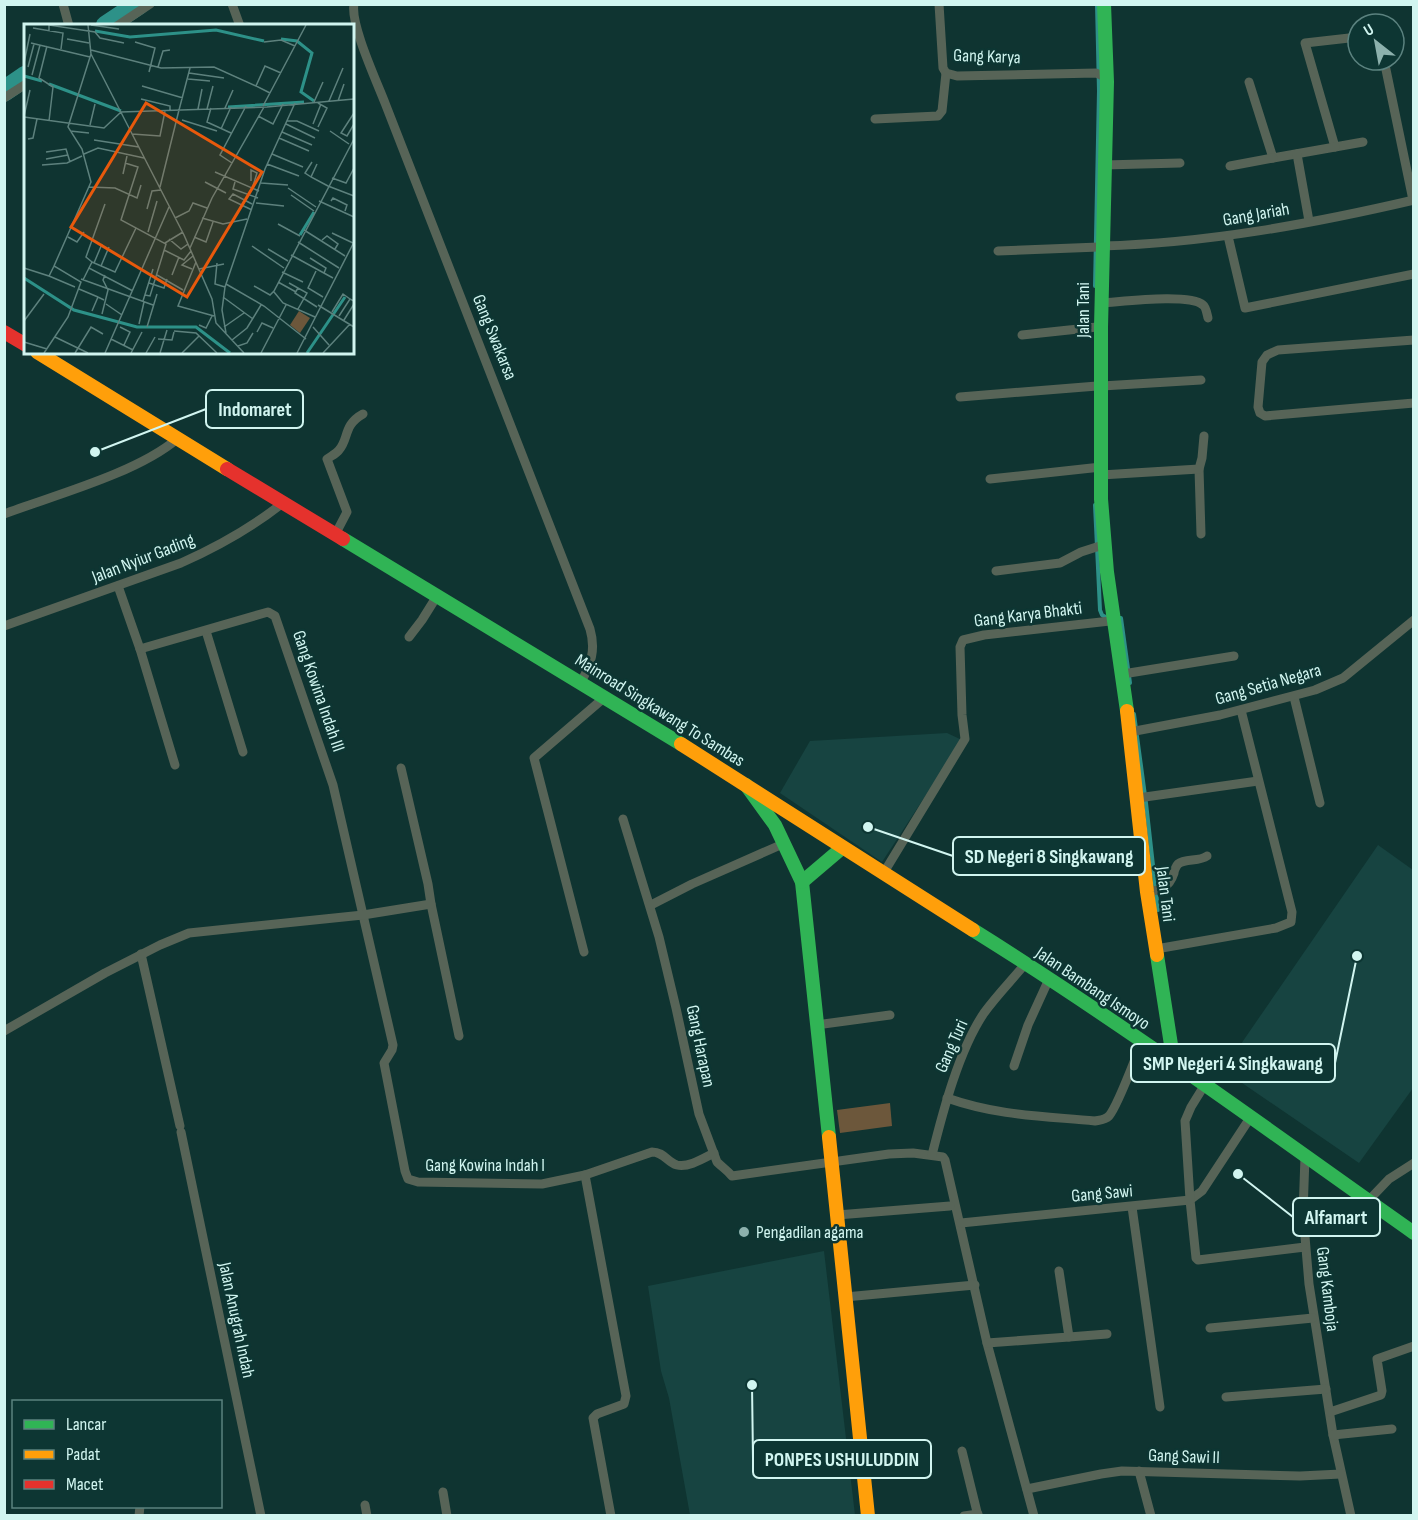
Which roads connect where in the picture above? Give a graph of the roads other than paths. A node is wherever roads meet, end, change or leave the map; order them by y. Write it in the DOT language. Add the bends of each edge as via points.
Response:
graph roads {
  1 [pos="63,4"];
  2 [pos="150,4"];
  3 [pos="232,4"];
  4 [pos="354,4"];
  5 [pos="939,4"];
  6 [pos="1104,4"];
  7 [pos="134,21"];
  8 [pos="68,24"];
  9 [pos="239,24"];
  10 [pos="1346,38"];
  11 [pos="1386,72"];
  12 [pos="946,73"];
  13 [pos="1102,76"];
  14 [pos="1249,82"];
  15 [pos="24,85"];
  16 [pos="4,98"];
  17 [pos="875,119"];
  18 [pos="1363,142"];
  19 [pos="1335,147"];
  20 [pos="1297,154"];
  21 [pos="1273,158"];
  22 [pos="1180,163"];
  23 [pos="1104,165"];
  24 [pos="1230,166"];
  25 [pos="1413,200"];
  26 [pos="1309,221"];
  27 [pos="1228,236"];
  28 [pos="1098,247"];
  29 [pos="998,251"];
  30 [pos="1413,274"];
  31 [pos="1102,303"];
  32 [pos="1208,318"];
  33 [pos="1097,327"];
  34 [pos="4,332"];
  35 [pos="1022,335"];
  36 [pos="1413,340"];
  37 [pos="24,344"];
  38 [pos="43,354"];
  39 [pos="1201,380"];
  40 [pos="1095,386"];
  41 [pos="960,397"];
  42 [pos="1413,403"];
  43 [pos="363,414"];
  44 [pos="1204,436"];
  45 [pos="177,439"];
  46 [pos="1199,469"];
  47 [pos="1101,471"];
  48 [pos="990,479"];
  49 [pos="284,502"];
  50 [pos="4,514"];
  51 [pos="337,530"];
  52 [pos="1201,534"];
  53 [pos="1106,544"];
  54 [pos="996,571"];
  55 [pos="118,586"];
  56 [pos="437,596"];
  57 [pos="1110,620"];
  58 [pos="1413,620"];
  59 [pos="4,626"];
  60 [pos="206,631"];
  61 [pos="409,637"];
  62 [pos="140,649"];
  63 [pos="1234,656"];
  64 [pos="1123,674"];
  65 [pos="582,679"];
  66 [pos="605,697"];
  67 [pos="1294,697"];
  68 [pos="1241,710"];
  69 [pos="1132,731"];
  70 [pos="243,752"];
  71 [pos="175,765"];
  72 [pos="400,768"];
  73 [pos="1258,781"];
  74 [pos="745,783"];
  75 [pos="1140,798"];
  76 [pos="1320,802"];
  77 [pos="623,819"];
  78 [pos="785,843"];
  79 [pos="842,848"];
  80 [pos="1207,856"];
  81 [pos="883,874"];
  82 [pos="802,882"];
  83 [pos="1153,891"];
  84 [pos="431,904"];
  85 [pos="651,905"];
  86 [pos="363,915"];
  87 [pos="1156,949"];
  88 [pos="584,951"];
  89 [pos="141,954"];
  90 [pos="1026,963"];
  91 [pos="1049,979"];
  92 [pos="890,1015"];
  93 [pos="816,1025"];
  94 [pos="4,1031"];
  95 [pos="459,1036"];
  96 [pos="1142,1042"];
  97 [pos="1173,1058"];
  98 [pos="1014,1066"];
  99 [pos="1204,1086"];
  100 [pos="947,1098"];
  101 [pos="1250,1118"];
  102 [pos="714,1153"];
  103 [pos="932,1155"];
  104 [pos="1305,1157"];
  105 [pos="830,1162"];
  106 [pos="1413,1163"];
  107 [pos="585,1175"];
  108 [pos="1370,1199"];
  109 [pos="1190,1200"];
  110 [pos="950,1206"];
  111 [pos="1132,1207"];
  112 [pos="837,1215"];
  113 [pos="961,1223"];
  114 [pos="1413,1233"];
  115 [pos="1305,1247"];
  116 [pos="1059,1272"];
  117 [pos="975,1285"];
  118 [pos="845,1297"];
  119 [pos="1313,1318"];
  120 [pos="1210,1329"];
  121 [pos="1107,1334"];
  122 [pos="1069,1337"];
  123 [pos="987,1343"];
  124 [pos="1413,1346"];
  125 [pos="1326,1389"];
  126 [pos="1226,1397"];
  127 [pos="1160,1407"];
  128 [pos="1330,1412"];
  129 [pos="1392,1429"];
  130 [pos="1333,1435"];
  131 [pos="962,1451"];
  132 [pos="1139,1471"];
  133 [pos="1341,1474"];
  134 [pos="1027,1489"];
  135 [pos="443,1492"];
  136 [pos="261,1515"];
  137 [pos="447,1515"];
  138 [pos="611,1515"];
  139 [pos="868,1515"];
  140 [pos="964,1515"];
  141 [pos="978,1515"];
  142 [pos="1034,1515"];
  143 [pos="1151,1515"];
  144 [pos="1351,1515"];
  1 -- 8 [label="street"];
  2 -- 7 [label="street"];
  3 -- 9 [label="street"];
  4 -- 65 [label="street, Gang Swakarsa" via="359,33 385,103 590,629 594,649"];
  5 -- 12 [label="street, Gang Karya"];
  6 -- 13 [label="street, Jalan Tani"];
  10 -- 19 [label="street" via="1305,43"];
  11 -- 25 [label="street"];
  12 -- 13 [label="street, Gang Karya"];
  12 -- 17 [label="street" via="942,111 938,116"];
  13 -- 23 [label="street, Jalan Tani"];
  14 -- 21 [label="street"];
  15 -- 16 [label="street"];
  18 -- 19 [label="street"];
  19 -- 20 [label="street"];
  20 -- 21 [label="street"];
  20 -- 26 [label="street"];
  21 -- 24 [label="street"];
  22 -- 23 [label="street"];
  23 -- 28 [label="street, Jalan Tani"];
  25 -- 26 [label="street, Gang Jariah"];
  26 -- 27 [label="street, Gang Jariah"];
  27 -- 28 [label="street, Gang Jariah"];
  27 -- 30 [label="street" via="1245,308"];
  28 -- 29 [label="street, Gang Jariah"];
  28 -- 31 [label="street, Jalan Tani"];
  31 -- 32 [label="street" via="1183,300 1201,303"];
  31 -- 33 [label="street, Jalan Tani"];
  33 -- 35 [label="street"];
  33 -- 40 [label="street, Jalan Tani"];
  34 -- 37 [label="street"];
  36 -- 42 [label="street" via="1278,350 1262,362 1258,407 1265,416"];
  38 -- 45 [label="street, Mainroad Singkawang To Sambas"];
  39 -- 40 [label="street"];
  40 -- 41 [label="street"];
  40 -- 47 [label="street, Jalan Tani"];
  43 -- 51 [label="street" via="352,423 340,449 327,459 346,514"];
  44 -- 46 [label="street"];
  45 -- 49 [label="street, Mainroad Singkawang To Sambas"];
  45 -- 50 [label="street" via="165,450 109,476"];
  46 -- 47 [label="street"];
  46 -- 52 [label="street"];
  47 -- 48 [label="street"];
  47 -- 53 [label="street, Jalan Tani"];
  49 -- 51 [label="street, Mainroad Singkawang To Sambas"];
  49 -- 55 [label="street, Jalan Nyiur Gading" via="204,553"];
  51 -- 56 [label="street, Mainroad Singkawang To Sambas"];
  53 -- 54 [label="street" via="1060,563"];
  53 -- 57 [label="street, Jalan Tani"];
  55 -- 59 [label="street, Jalan Nyiur Gading"];
  55 -- 62 [label="street"];
  56 -- 61 [label="street"];
  56 -- 65 [label="street, Mainroad Singkawang To Sambas"];
  57 -- 64 [label="street, Jalan Tani"];
  57 -- 81 [label="street, Gang Karya Bhakti" via="963,640 960,647 964,740"];
  58 -- 67 [label="street, Gang Setia Negara" via="1343,678"];
  60 -- 62 [label="street, Gang Kowina Indah III"];
  60 -- 70 [label="street"];
  60 -- 86 [label="street, Gang Kowina Indah III" via="268,612 275,616 333,785"];
  62 -- 71 [label="street"];
  63 -- 64 [label="street"];
  64 -- 69 [label="street, Jalan Tani"];
  65 -- 66 [label="street, Mainroad Singkawang To Sambas"];
  66 -- 74 [label="street, Mainroad Singkawang To Sambas"];
  66 -- 88 [label="street" via="534,758"];
  67 -- 68 [label="street, Gang Setia Negara"];
  67 -- 76 [label="street"];
  68 -- 69 [label="street, Gang Setia Negara"];
  68 -- 73 [label="street"];
  69 -- 75 [label="street, Jalan Tani"];
  72 -- 84 [label="street"];
  73 -- 75 [label="street"];
  73 -- 87 [label="street" via="1292,922"];
  74 -- 78 [label="street, Mainroad Singkawang To Sambas"];
  74 -- 79 [label="street, Jalan Bambang Ismoyo"];
  75 -- 83 [label="street, Jalan Tani"];
  77 -- 85 [label="street, Gang Harapan"];
  78 -- 82 [label="street, Mainroad Singkawang To Sambas"];
  78 -- 85 [label="street"];
  79 -- 81 [label="street, Jalan Bambang Ismoyo"];
  79 -- 82 [label="street"];
  80 -- 83 [label="street" via="1180,863 1171,882"];
  81 -- 90 [label="street, Jalan Bambang Ismoyo"];
  82 -- 93 [label="street, Mainroad Singkawang To Sambas"];
  83 -- 87 [label="street, Jalan Tani"];
  84 -- 86 [label="street"];
  84 -- 95 [label="street"];
  85 -- 102 [label="street, Gang Harapan" via="699,1114"];
  86 -- 89 [label="street" via="189,933"];
  86 -- 107 [label="street, Gang Kowina Indah I" via="393,1045 384,1063 408,1179 542,1184"];
  87 -- 97 [label="street, Jalan Tani"];
  89 -- 94 [label="street"];
  89 -- 136 [label="street, Jalan Anugrah Indah"];
  90 -- 91 [label="street, Jalan Bambang Ismoyo"];
  90 -- 100 [label="street, Gang Turi" via="983,1014"];
  91 -- 96 [label="street, Jalan Bambang Ismoyo"];
  91 -- 98 [label="street"];
  92 -- 93 [label="street"];
  93 -- 105 [label="street, Mainroad Singkawang To Sambas"];
  96 -- 97 [label="street, Jalan Bambang Ismoyo"];
  96 -- 100 [label="street" via="1116,1101 1103,1120 1003,1114"];
  97 -- 99 [label="street, Jalan Bambang Ismoyo"];
  99 -- 101 [label="street, Jalan Bambang Ismoyo"];
  99 -- 109 [label="street" via="1185,1121"];
  100 -- 103 [label="street, Gang Turi"];
  101 -- 104 [label="street, Jalan Bambang Ismoyo"];
  101 -- 109 [label="street" via="1202,1191"];
  102 -- 105 [label="street, Gang Harapan" via="717,1162 732,1176"];
  102 -- 107 [label="street, Gang Kowina Indah I" via="679,1166 661,1153 652,1152"];
  103 -- 105 [label="street" via="889,1154"];
  103 -- 113 [label="street" via="943,1157 947,1165"];
  104 -- 108 [label="street, Jalan Bambang Ismoyo"];
  104 -- 115 [label="street, Gang Kamboja"];
  105 -- 112 [label="street, Mainroad Singkawang To Sambas"];
  106 -- 108 [label="street" via="1389,1179"];
  107 -- 138 [label="street" via="626,1396 624,1404 594,1418"];
  108 -- 114 [label="street, Jalan Bambang Ismoyo"];
  109 -- 111 [label="street, Gang Sawi"];
  109 -- 115 [label="street" via="1198,1260"];
  110 -- 112 [label="street"];
  111 -- 113 [label="street, Gang Sawi"];
  111 -- 127 [label="street"];
  112 -- 118 [label="street, Mainroad Singkawang To Sambas"];
  113 -- 117 [label="street"];
  115 -- 119 [label="street, Gang Kamboja"];
  116 -- 122 [label="street"];
  117 -- 118 [label="street"];
  117 -- 123 [label="street"];
  118 -- 139 [label="street, Mainroad Singkawang To Sambas"];
  119 -- 120 [label="street"];
  119 -- 125 [label="street, Gang Kamboja"];
  121 -- 122 [label="street"];
  122 -- 123 [label="street"];
  123 -- 134 [label="street"];
  124 -- 128 [label="street" via="1377,1359 1381,1395"];
  125 -- 126 [label="street"];
  125 -- 128 [label="street, Gang Kamboja"];
  128 -- 130 [label="street, Gang Kamboja"];
  129 -- 130 [label="street"];
  130 -- 133 [label="street, Gang Kamboja"];
  131 -- 141 [label="street"];
  132 -- 133 [label="street, Gang Sawi II"];
  132 -- 134 [label="street, Gang Sawi II" via="1101,1474"];
  132 -- 143 [label="street"];
  133 -- 144 [label="street"];
  134 -- 142 [label="street"];
  135 -- 137 [label="street"];
  140 -- 141 [label="street"];
}
